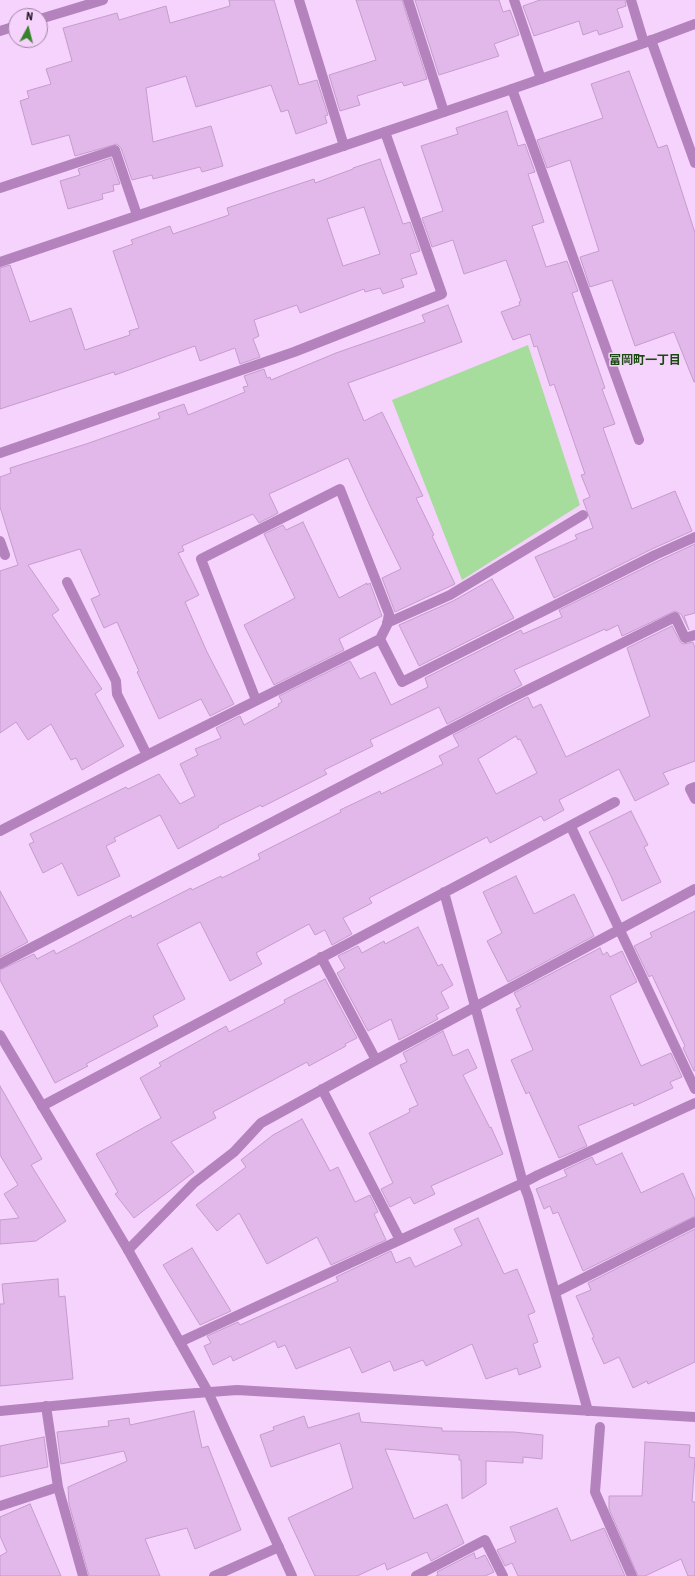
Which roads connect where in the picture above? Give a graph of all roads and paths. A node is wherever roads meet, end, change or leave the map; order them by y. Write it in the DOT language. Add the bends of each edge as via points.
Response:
graph roads {
  1 [pos="103,0"];
  2 [pos="299,0"];
  3 [pos="408,0"];
  4 [pos="514,0"];
  5 [pos="631,0"];
  6 [pos="48,17"];
  7 [pos="695,24"];
  8 [pos="648,42"];
  9 [pos="541,79"];
  10 [pos="512,89"];
  11 [pos="444,112"];
  12 [pos="385,132"];
  13 [pos="344,146"];
  14 [pos="695,162"];
  15 [pos="0,188"];
  16 [pos="137,215"];
  17 [pos="0,262"];
  18 [pos="639,440"];
  19 [pos="0,453"];
  20 [pos="583,515"];
  21 [pos="695,537"];
  22 [pos="0,541"];
  23 [pos="5,555"];
  24 [pos="67,582"];
  25 [pos="387,623"];
  26 [pos="695,635"];
  27 [pos="380,638"];
  28 [pos="256,700"];
  29 [pos="147,755"];
  30 [pos="695,787"];
  31 [pos="695,799"];
  32 [pos="615,802"];
  33 [pos="571,827"];
  34 [pos="0,831"];
  35 [pos="695,889"];
  36 [pos="444,892"];
  37 [pos="620,929"];
  38 [pos="321,957"];
  39 [pos="0,964"];
  40 [pos="475,1008"];
  41 [pos="0,1035"];
  42 [pos="3,1046"];
  43 [pos="376,1060"];
  44 [pos="322,1089"];
  45 [pos="695,1089"];
  46 [pos="695,1103"];
  47 [pos="42,1106"];
  48 [pos="523,1183"];
  49 [pos="695,1222"];
  50 [pos="400,1240"];
  51 [pos="128,1250"];
  52 [pos="556,1292"];
  53 [pos="180,1342"];
  54 [pos="208,1392"];
  55 [pos="46,1406"];
  56 [pos="0,1411"];
  57 [pos="588,1411"];
  58 [pos="695,1417"];
  59 [pos="600,1427"];
  60 [pos="58,1487"];
  61 [pos="0,1506"];
  62 [pos="279,1546"];
  63 [pos="82,1576"];
  64 [pos="214,1576"];
  65 [pos="292,1576"];
  66 [pos="416,1576"];
  67 [pos="503,1576"];
  68 [pos="632,1576"];
  1 -- 6 [label="street"];
  2 -- 13 [label="street"];
  3 -- 11 [label="street"];
  4 -- 9 [label="street"];
  5 -- 8 [label="street"];
  7 -- 8 [label="street"];
  8 -- 9 [label="street"];
  8 -- 14 [label="street"];
  9 -- 10 [label="street"];
  10 -- 11 [label="street"];
  10 -- 18 [label="street"];
  11 -- 12 [label="street"];
  12 -- 13 [label="street"];
  12 -- 19 [label="street" via="442,294 294,352"];
  13 -- 16 [label="street"];
  15 -- 16 [label="street" via="115,150"];
  16 -- 17 [label="street"];
  20 -- 25 [label="street" via="450,595"];
  21 -- 27 [label="street" via="402,682"];
  22 -- 23 [label="street"];
  24 -- 29 [label="street" via="116,681 117,694"];
  25 -- 27 [label="street"];
  25 -- 28 [label="street" via="389,614 340,489 201,559"];
  26 -- 39 [label="street" via="685,638 675,617 507,700"];
  27 -- 28 [label="street"];
  28 -- 29 [label="street"];
  29 -- 34 [label="street"];
  30 -- 31 [label="street" via="690,789"];
  32 -- 33 [label="street"];
  33 -- 36 [label="street"];
  33 -- 37 [label="street"];
  35 -- 37 [label="street"];
  36 -- 38 [label="street"];
  36 -- 40 [label="street"];
  37 -- 40 [label="street"];
  37 -- 45 [label="street"];
  38 -- 43 [label="street"];
  38 -- 47 [label="street"];
  40 -- 43 [label="street"];
  40 -- 48 [label="street"];
  41 -- 42 [label="street"];
  42 -- 47 [label="street"];
  43 -- 44 [label="street"];
  44 -- 50 [label="street"];
  44 -- 51 [label="street" via="261,1123 234,1152 194,1182"];
  46 -- 48 [label="street"];
  47 -- 51 [label="street"];
  48 -- 50 [label="street"];
  48 -- 52 [label="street"];
  49 -- 52 [label="street"];
  50 -- 53 [label="street"];
  51 -- 53 [label="street"];
  52 -- 57 [label="street"];
  53 -- 54 [label="street"];
  54 -- 55 [label="street"];
  54 -- 57 [label="street" via="237,1390"];
  54 -- 62 [label="street"];
  55 -- 56 [label="street"];
  55 -- 60 [label="street"];
  57 -- 58 [label="street"];
  59 -- 68 [label="street" via="595,1492"];
  60 -- 61 [label="street"];
  60 -- 63 [label="street"];
  62 -- 64 [label="street"];
  62 -- 65 [label="street"];
  66 -- 67 [label="street" via="485,1540"];
}
